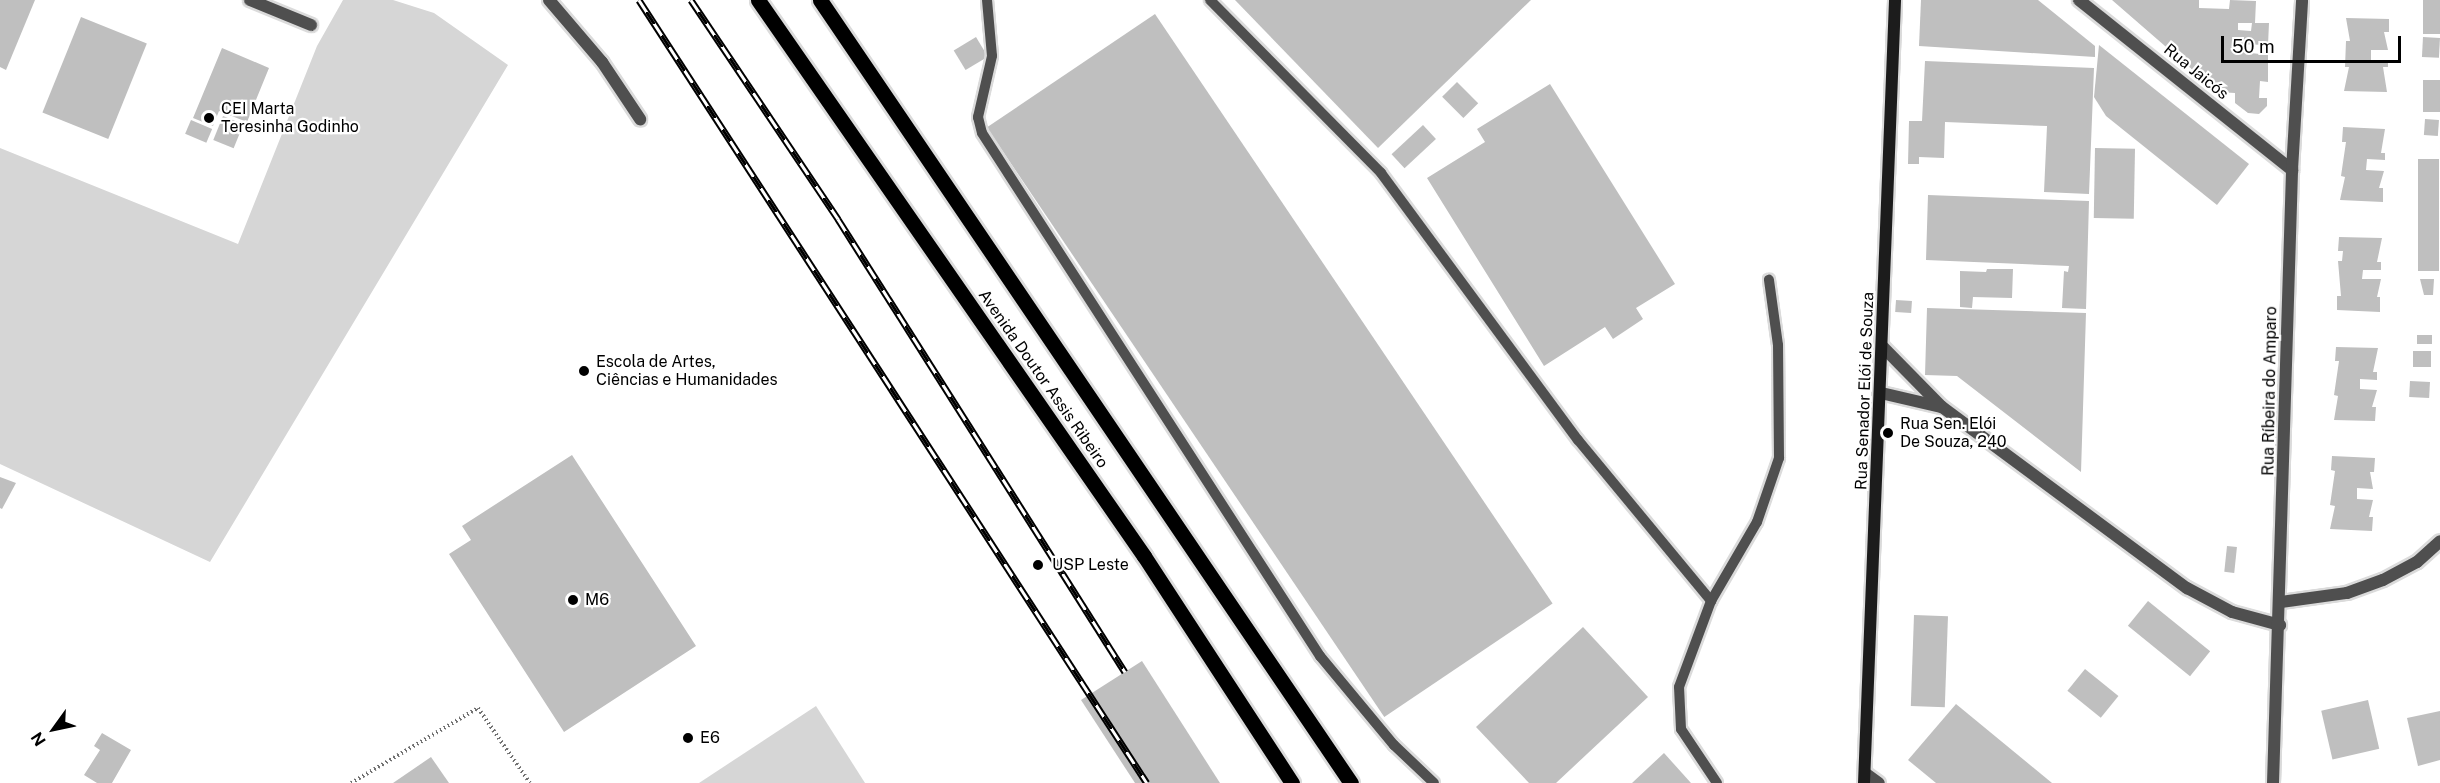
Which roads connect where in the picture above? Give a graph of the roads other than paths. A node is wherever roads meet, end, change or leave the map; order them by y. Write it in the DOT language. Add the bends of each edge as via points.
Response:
graph roads {
  1 [pos="250,0"];
  2 [pos="549,0"];
  3 [pos="758,0"];
  4 [pos="820,0"];
  5 [pos="987,0"];
  6 [pos="1210,0"];
  7 [pos="1895,0"];
  8 [pos="2079,0"];
  9 [pos="2302,0"];
  10 [pos="2094,6"];
  11 [pos="311,25"];
  12 [pos="640,119"];
  13 [pos="2292,170"];
  14 [pos="1769,280"];
  15 [pos="1883,347"];
  16 [pos="1881,393"];
  17 [pos="1942,407"];
  18 [pos="2440,540"];
  19 [pos="1711,601"];
  20 [pos="2281,602"];
  21 [pos="2280,625"];
  22 [pos="1864,778"];
  23 [pos="1292,783"];
  24 [pos="1351,783"];
  25 [pos="1434,783"];
  26 [pos="1717,783"];
  27 [pos="1879,783"];
  28 [pos="2274,783"];
  1 -- 11 [label="street"];
  2 -- 12 [label="street" via="602,62"];
  3 -- 23 [label="main road, Avenida Doutor Assis Ribeiro" via="1144,556"];
  4 -- 24 [label="main road, Avenida Doutor Assis Ribeiro"];
  5 -- 25 [label="lane" via="992,56 978,117 982,133 1320,656 1387,737"];
  6 -- 19 [label="lane" via="1381,173 1578,440"];
  7 -- 15 [label="main road, Rua Senador Elói de Souza"];
  8 -- 10 [label="street, Rua Jaicós"];
  9 -- 13 [label="street, Rua Ríbeira do Amparo"];
  10 -- 13 [label="street, Rua Jaicós"];
  13 -- 20 [label="street, Rua Ríbeira do Amparo"];
  14 -- 19 [label="lane" via="1778,345 1779,458 1757,522"];
  15 -- 16 [label="main road, Rua Senador Elói de Souza"];
  15 -- 17 [label="street"];
  16 -- 17 [label="street"];
  16 -- 22 [label="main road, Rua Senador Elói de Souza"];
  17 -- 21 [label="street" via="2187,588 2232,612"];
  18 -- 20 [label="street" via="2417,562 2383,580 2347,592"];
  19 -- 26 [label="lane" via="1679,687 1677,710 1690,749"];
  20 -- 21 [label="street, Rua Ríbeira do Amparo"];
  21 -- 28 [label="street, Rua Ríbeira do Amparo"];
  22 -- 27 [label="street"];
}
